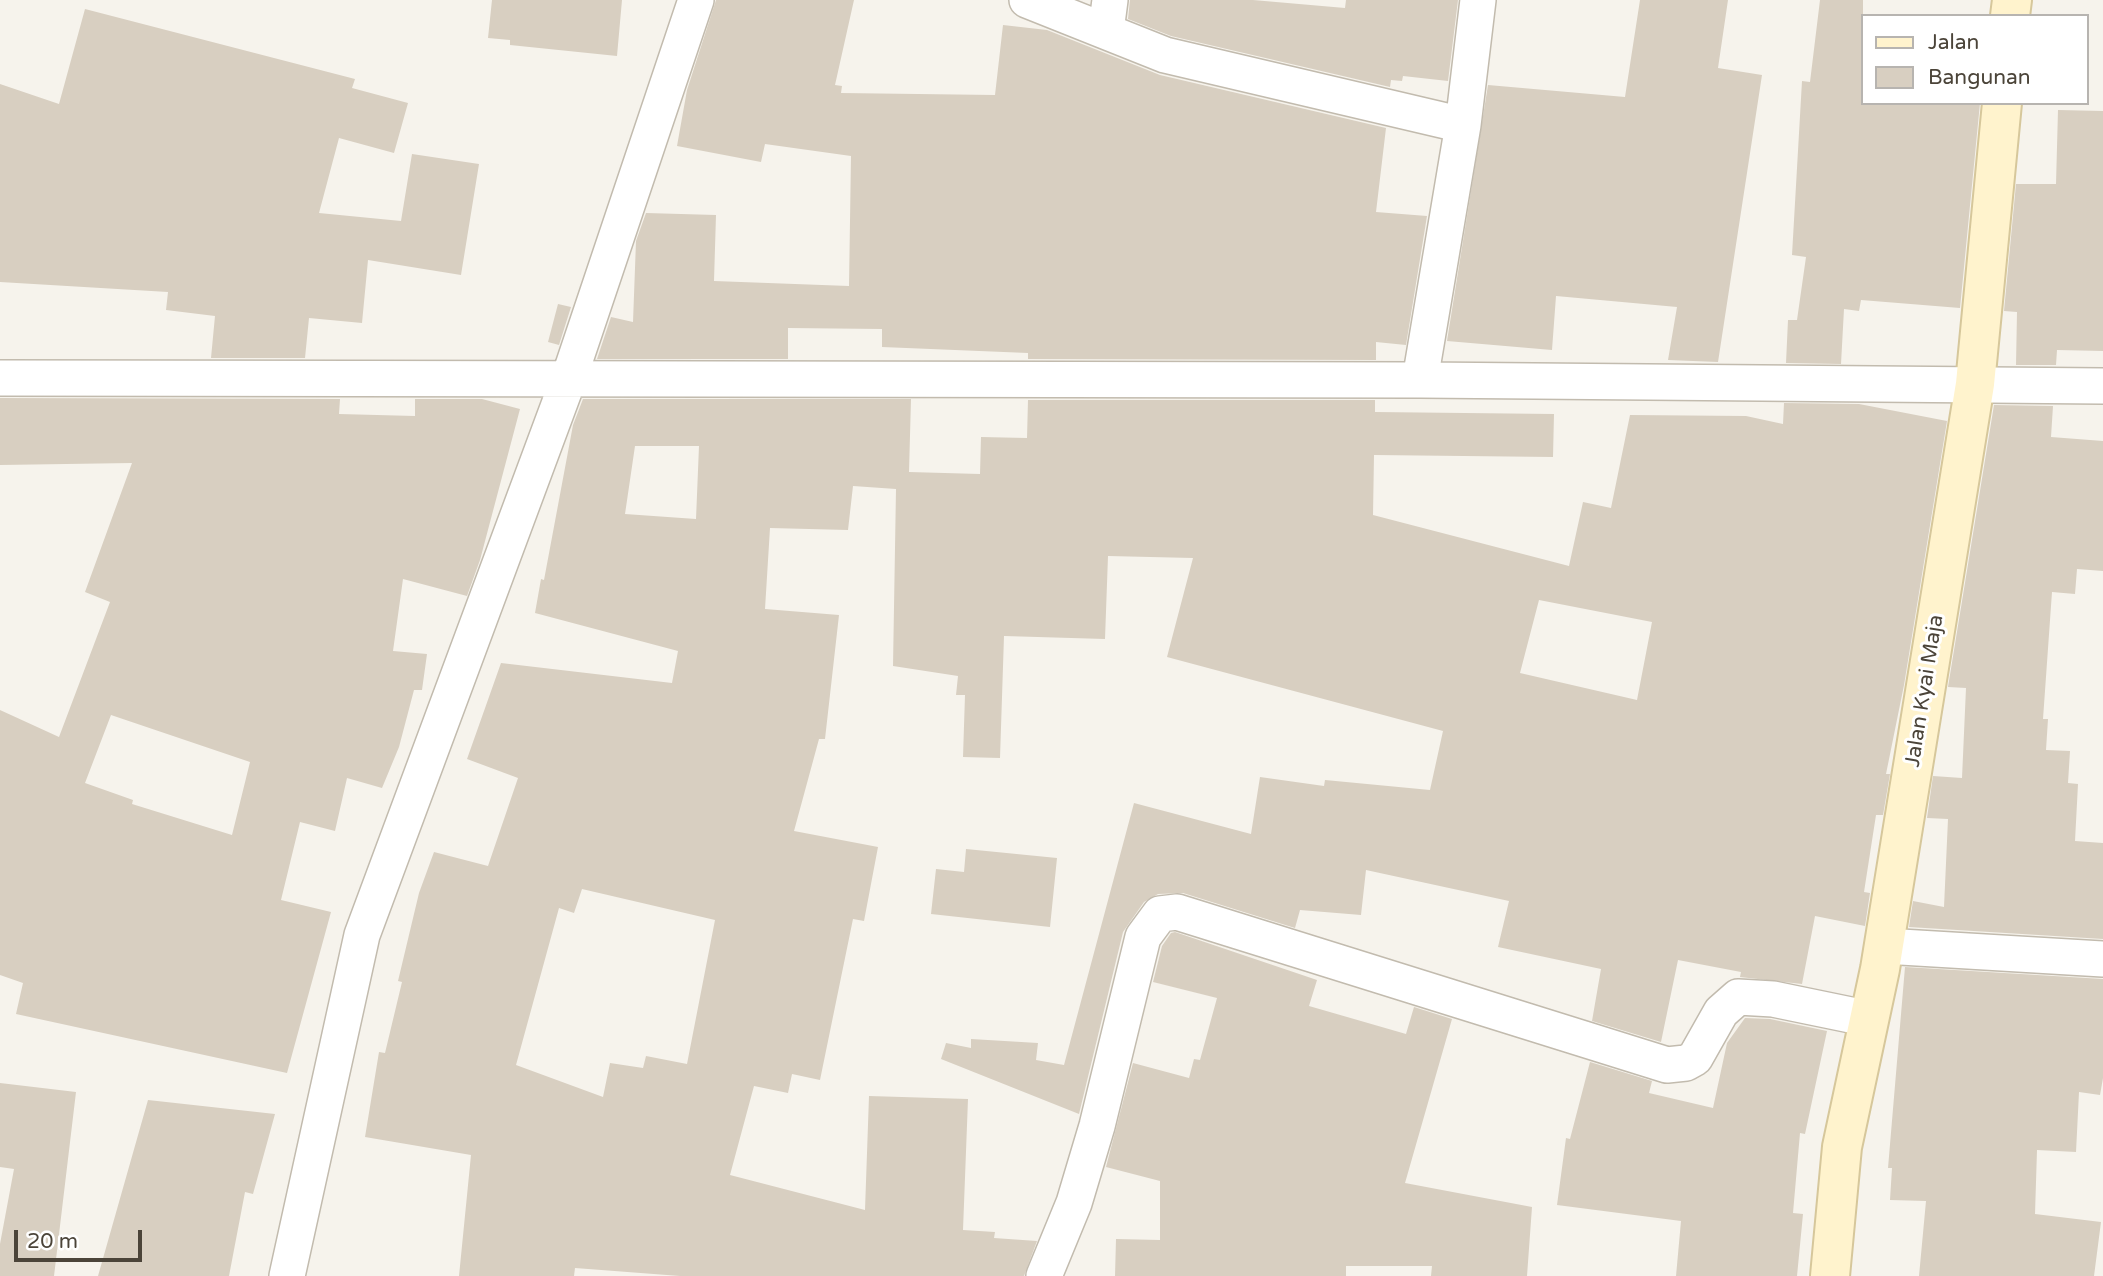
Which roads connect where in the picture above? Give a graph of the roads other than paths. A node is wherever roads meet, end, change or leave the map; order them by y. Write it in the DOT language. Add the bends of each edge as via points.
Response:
graph roads {
  1 [pos="696,0"];
  2 [pos="1027,0"];
  3 [pos="1478,0"];
  4 [pos="1108,16"];
  5 [pos="2002,105"];
  6 [pos="1463,125"];
  7 [pos="0,378"];
  8 [pos="569,378"];
  9 [pos="1420,380"];
  10 [pos="1975,384"];
  11 [pos="2103,386"];
  12 [pos="1884,946"];
  13 [pos="2103,959"];
  14 [pos="1870,1019"];
  15 [pos="287,1276"];
  16 [pos="1044,1276"];
  17 [pos="1830,1276"];
  1 -- 8 [label="street"];
  2 -- 4 [label="street"];
  3 -- 6 [label="street"];
  4 -- 6 [label="street" via="1165,55"];
  5 -- 10 [label="street, Jalan Kyai Maja"];
  6 -- 9 [label="street"];
  7 -- 8 [label="street"];
  8 -- 9 [label="street"];
  8 -- 15 [label="street" via="362,935"];
  9 -- 10 [label="street"];
  10 -- 11 [label="street"];
  10 -- 12 [label="street, Jalan Kyai Maja"];
  12 -- 13 [label="street"];
  12 -- 14 [label="street, Jalan Kyai Maja"];
  14 -- 16 [label="street" via="1773,999 1738,997 1721,1012 1695,1058 1667,1065 1177,912 1160,914 1143,937 1097,1125 1074,1203"];
  14 -- 17 [label="street, Jalan Kyai Maja" via="1842,1147"];
}
